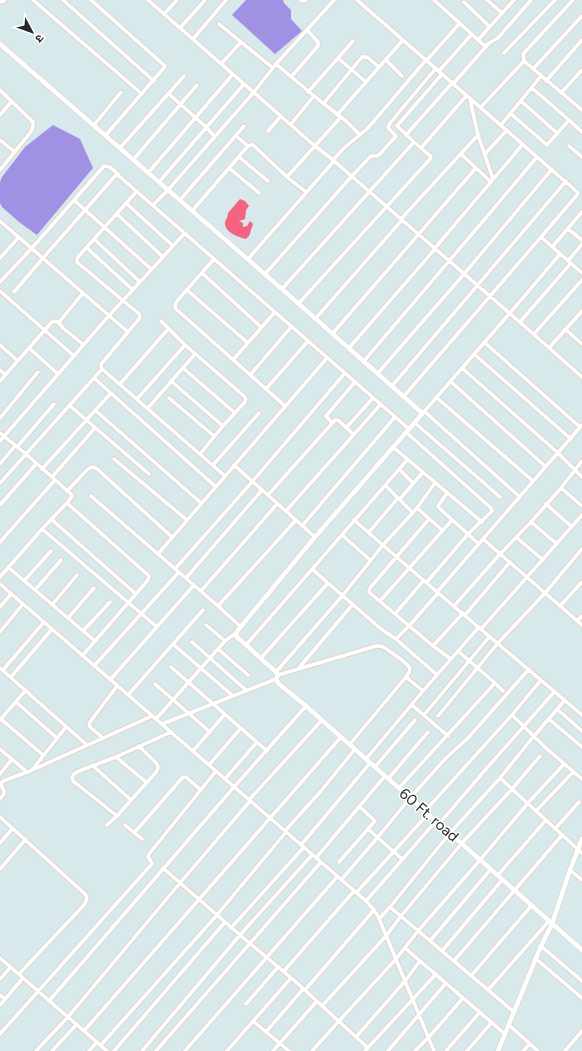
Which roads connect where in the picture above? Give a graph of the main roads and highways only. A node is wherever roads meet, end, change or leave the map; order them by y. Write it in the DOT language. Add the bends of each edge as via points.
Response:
graph roads {
  1 [pos="4,0"];
  2 [pos="0,1"];
  1 -- 2 [label="main road"];
}
